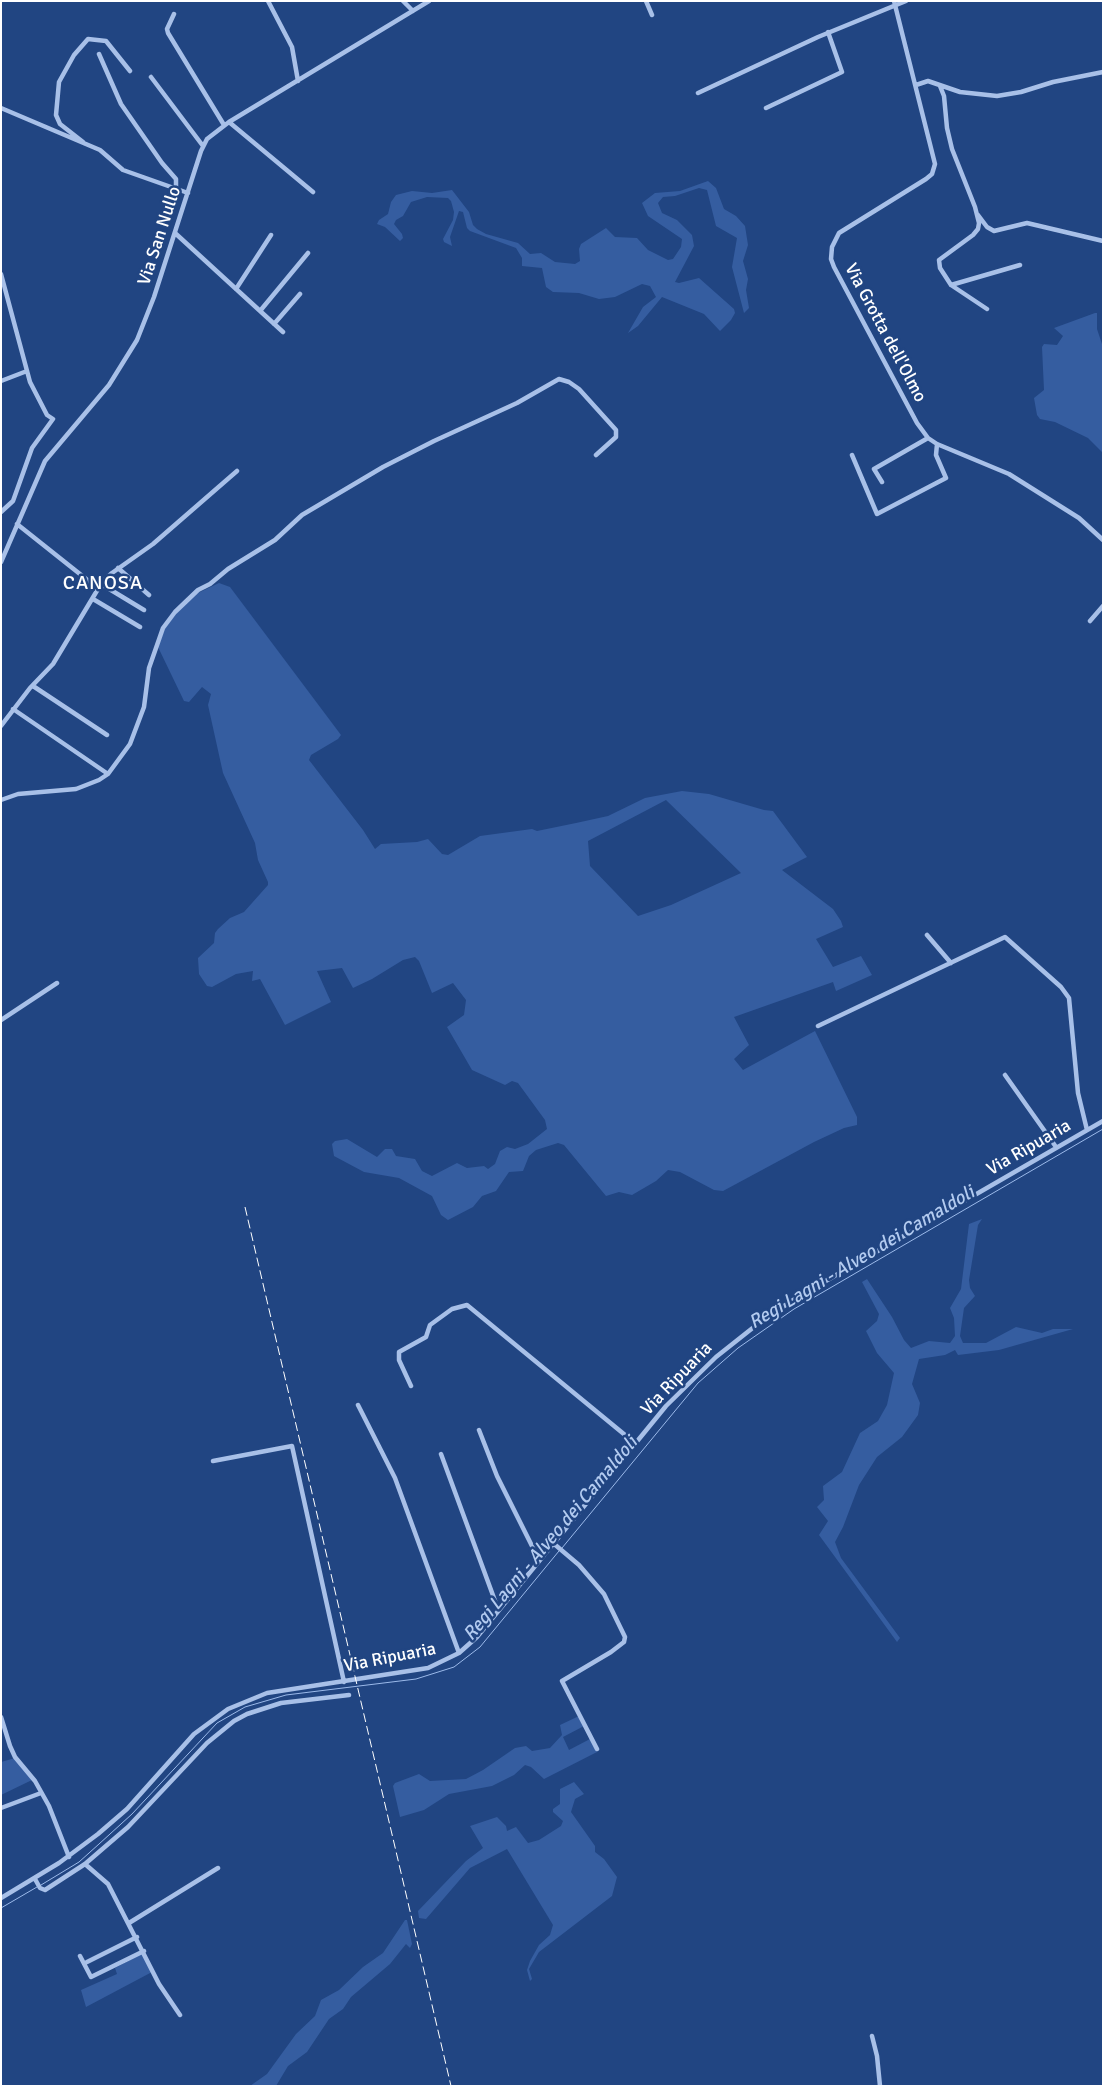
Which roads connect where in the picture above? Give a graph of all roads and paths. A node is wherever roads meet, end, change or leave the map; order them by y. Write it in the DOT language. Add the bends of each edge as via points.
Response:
graph roads {
  1 [pos="268,1"];
  2 [pos="403,1"];
  3 [pos="429,1"];
  4 [pos="646,1"];
  5 [pos="906,1"];
  6 [pos="894,3"];
  7 [pos="413,11"];
  8 [pos="174,14"];
  9 [pos="652,15"];
  10 [pos="828,32"];
  11 [pos="99,54"];
  12 [pos="130,71"];
  13 [pos="1103,72"];
  14 [pos="151,77"];
  15 [pos="298,81"];
  16 [pos="916,85"];
  17 [pos="940,86"];
  18 [pos="698,93"];
  19 [pos="1,108"];
  20 [pos="766,108"];
  21 [pos="229,122"];
  22 [pos="224,125"];
  23 [pos="84,144"];
  24 [pos="203,146"];
  25 [pos="176,189"];
  26 [pos="313,192"];
  27 [pos="188,193"];
  28 [pos="977,214"];
  29 [pos="175,233"];
  30 [pos="271,235"];
  31 [pos="1103,241"];
  32 [pos="308,253"];
  33 [pos="1020,265"];
  34 [pos="1,274"];
  35 [pos="951,285"];
  36 [pos="236,289"];
  37 [pos="300,294"];
  38 [pos="987,309"];
  39 [pos="260,311"];
  40 [pos="274,324"];
  41 [pos="282,332"];
  42 [pos="26,371"];
  43 [pos="1,381"];
  44 [pos="928,438"];
  45 [pos="937,444"];
  46 [pos="596,455"];
  47 [pos="852,455"];
  48 [pos="237,471"];
  49 [pos="882,482"];
  50 [pos="1,512"];
  51 [pos="17,524"];
  52 [pos="1103,540"];
  53 [pos="1,562"];
  54 [pos="118,568"];
  55 [pos="102,584"];
  56 [pos="149,595"];
  57 [pos="93,599"];
  58 [pos="1103,606"];
  59 [pos="144,610"];
  60 [pos="1090,621"];
  61 [pos="140,627"];
  62 [pos="33,686"];
  63 [pos="13,709"];
  64 [pos="1,726"];
  65 [pos="107,735"];
  66 [pos="108,774"];
  67 [pos="1,800"];
  68 [pos="927,935"];
  69 [pos="951,963"];
  70 [pos="57,983"];
  71 [pos="1,1020"];
  72 [pos="818,1026"];
  73 [pos="1006,1075"];
  74 [pos="1103,1121"];
  75 [pos="1087,1130"];
  76 [pos="1056,1148"];
  77 [pos="411,1386"];
  78 [pos="358,1405"];
  79 [pos="479,1430"];
  80 [pos="636,1444"];
  81 [pos="441,1454"];
  82 [pos="213,1461"];
  83 [pos="554,1544"];
  84 [pos="539,1560"];
  85 [pos="498,1609"];
  86 [pos="460,1653"];
  87 [pos="344,1682"];
  88 [pos="350,1695"];
  89 [pos="1,1717"];
  90 [pos="597,1749"];
  91 [pos="41,1793"];
  92 [pos="1,1808"];
  93 [pos="68,1857"];
  94 [pos="84,1864"];
  95 [pos="218,1868"];
  96 [pos="36,1881"];
  97 [pos="1,1898"];
  98 [pos="129,1923"];
  99 [pos="137,1937"];
  100 [pos="144,1951"];
  101 [pos="80,1956"];
  102 [pos="87,1962"];
  103 [pos="180,2015"];
  104 [pos="872,2036"];
  105 [pos="880,2086"];
  1 -- 15 [label="street" via="292,47"];
  2 -- 7 [label="street"];
  3 -- 7 [label="street, Via San Nullo"];
  4 -- 9 [label="street"];
  5 -- 6 [label="street"];
  6 -- 10 [label="street"];
  6 -- 16 [label="street, Via Grotta dell'Olmo"];
  7 -- 15 [label="street, Via San Nullo"];
  8 -- 22 [label="street" via="168,33"];
  10 -- 18 [label="street"];
  10 -- 20 [label="street" via="842,72"];
  11 -- 25 [label="street" via="121,104 176,178"];
  12 -- 23 [label="street" via="106,41 88,39 74,55 59,82 56,115 60,124"];
  13 -- 17 [label="street" via="997,96"];
  14 -- 24 [label="street"];
  15 -- 21 [label="street, Via San Nullo"];
  16 -- 17 [label="street" via="928,81"];
  16 -- 44 [label="street, Via Grotta dell'Olmo" via="935,158 932,174 843,229 833,242 831,259"];
  17 -- 28 [label="street" via="952,149"];
  19 -- 23 [label="street"];
  21 -- 22 [label="street, Via San Nullo"];
  21 -- 26 [label="street"];
  22 -- 24 [label="street, Via San Nullo"];
  23 -- 25 [label="street" via="100,150 123,170"];
  24 -- 27 [label="street, Via San Nullo"];
  25 -- 27 [label="street"];
  27 -- 29 [label="street, Via San Nullo"];
  28 -- 31 [label="street" via="994,231 1027,223"];
  28 -- 35 [label="street" via="978,229 939,260 942,274"];
  29 -- 36 [label="street"];
  29 -- 51 [label="street, Via San Nullo" via="137,340 108,385 45,461"];
  30 -- 36 [label="street"];
  32 -- 39 [label="street"];
  33 -- 35 [label="street"];
  34 -- 42 [label="street"];
  35 -- 38 [label="street"];
  36 -- 39 [label="street"];
  37 -- 40 [label="street"];
  39 -- 40 [label="street"];
  40 -- 41 [label="street"];
  42 -- 43 [label="street"];
  42 -- 50 [label="street" via="47,415 53,419 32,448 12,501"];
  44 -- 45 [label="street, Via Grotta dell'Olmo"];
  44 -- 49 [label="street" via="874,469"];
  45 -- 47 [label="street" via="936,455 946,478 877,514"];
  45 -- 52 [label="street, Via Grotta dell'Olmo" via="1009,474 1079,518"];
  46 -- 66 [label="street" via="616,437 616,430 579,389 559,379 517,403 384,467 302,515 269,544 192,595 166,622 149,668 139,723 130,744"];
  48 -- 54 [label="street" via="153,544"];
  51 -- 53 [label="street, Via San Nullo"];
  51 -- 55 [label="street" via="95,586"];
  54 -- 55 [label="street"];
  54 -- 56 [label="street"];
  55 -- 57 [label="street"];
  55 -- 59 [label="street"];
  57 -- 61 [label="street"];
  57 -- 62 [label="street" via="53,664"];
  58 -- 60 [label="street"];
  62 -- 63 [label="street"];
  62 -- 65 [label="street"];
  63 -- 64 [label="street"];
  63 -- 66 [label="street"];
  66 -- 67 [label="street" via="76,789 18,794"];
  68 -- 69 [label="street"];
  69 -- 72 [label="street"];
  69 -- 75 [label="street" via="1005,937 1066,993 1071,1005 1078,1093"];
  70 -- 71 [label="street"];
  73 -- 76 [label="street"];
  74 -- 75 [label="street, Via Ripuaria"];
  75 -- 76 [label="street, Via Ripuaria"];
  76 -- 80 [label="street, Via Ripuaria" via="764,1318 688,1382"];
  77 -- 80 [label="street" via="398,1357 399,1352 426,1337 430,1325 452,1308 467,1305"];
  78 -- 86 [label="street" via="395,1478"];
  79 -- 84 [label="street" via="497,1476"];
  80 -- 83 [label="street, Via Ripuaria"];
  81 -- 85 [label="street"];
  82 -- 87 [label="street" via="292,1446"];
  83 -- 84 [label="street, Via Ripuaria"];
  83 -- 90 [label="street" via="579,1565 604,1594 625,1637 624,1642 611,1652 562,1680"];
  84 -- 85 [label="street, Via Ripuaria"];
  85 -- 86 [label="street, Via Ripuaria"];
  86 -- 87 [label="street, Via Ripuaria" via="428,1668"];
  87 -- 93 [label="street, Via Ripuaria" via="267,1692 216,1716 194,1734 126,1809"];
  88 -- 94 [label="street" via="281,1703 248,1714 227,1726 128,1827"];
  89 -- 91 [label="street" via="15,1757"];
  91 -- 92 [label="street"];
  91 -- 93 [label="street"];
  93 -- 96 [label="street, Via Ripuaria"];
  94 -- 96 [label="street" via="48,1888 40,1888"];
  94 -- 98 [label="street" via="108,1884"];
  95 -- 98 [label="street"];
  96 -- 97 [label="street, Via Ripuaria"];
  98 -- 99 [label="street"];
  99 -- 100 [label="street"];
  99 -- 102 [label="street"];
  100 -- 101 [label="street" via="91,1977"];
  100 -- 103 [label="street" via="159,1984"];
  104 -- 105 [label="street"];
}
